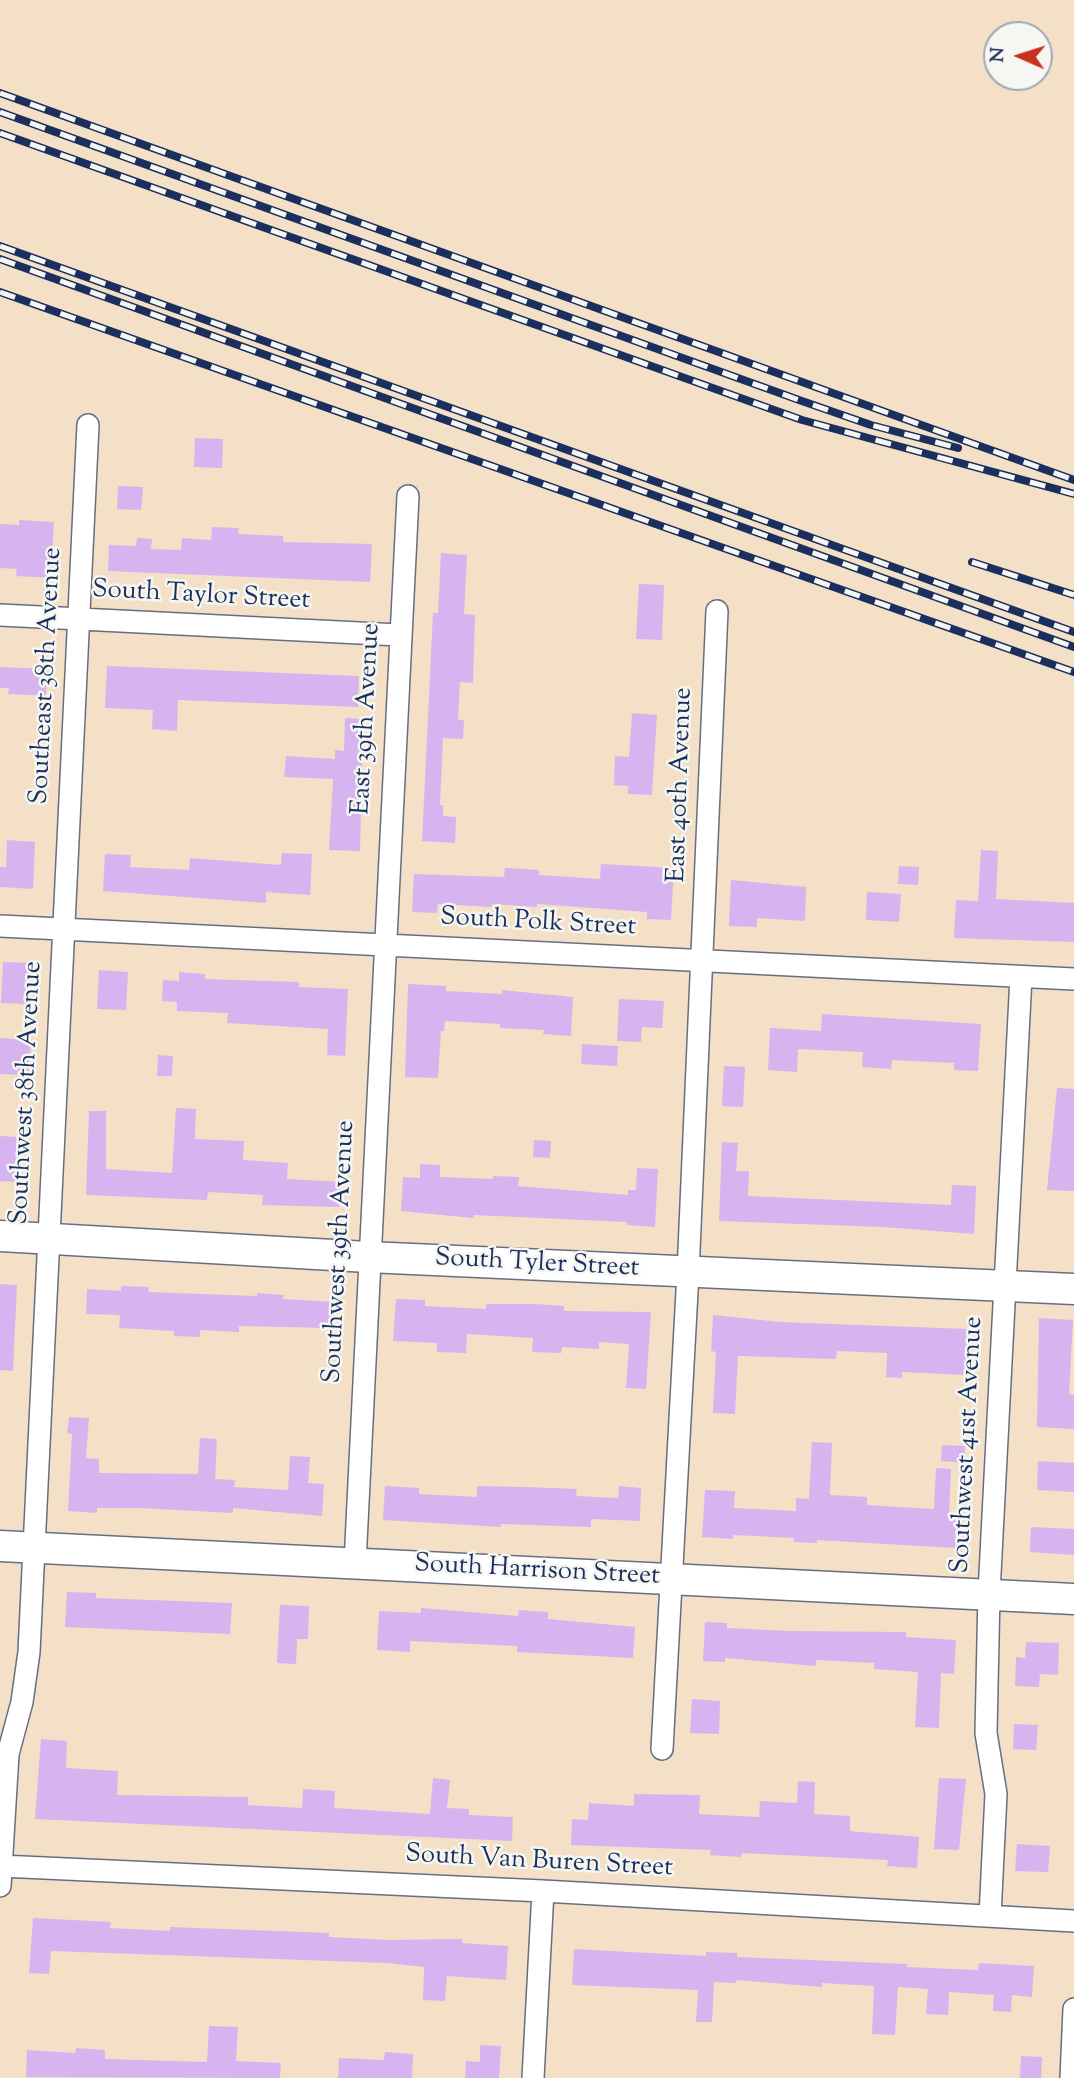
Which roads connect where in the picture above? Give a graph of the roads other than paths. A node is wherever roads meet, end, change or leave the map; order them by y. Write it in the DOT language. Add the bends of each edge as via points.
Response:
graph roads {
  1 [pos="88,425"];
  2 [pos="408,496"];
  3 [pos="717,611"];
  4 [pos="0,615"];
  5 [pos="78,620"];
  6 [pos="399,635"];
  7 [pos="0,926"];
  8 [pos="63,930"];
  9 [pos="386,944"];
  10 [pos="702,961"];
  11 [pos="1021,977"];
  12 [pos="1074,979"];
  13 [pos="0,1236"];
  14 [pos="50,1238"];
  15 [pos="368,1257"];
  16 [pos="688,1273"];
  17 [pos="1005,1285"];
  18 [pos="1074,1289"];
  19 [pos="0,1546"];
  20 [pos="34,1548"];
  21 [pos="355,1563"];
  22 [pos="671,1578"];
  23 [pos="989,1593"];
  24 [pos="1074,1599"];
  25 [pos="662,1749"];
  26 [pos="1,1876"];
  27 [pos="543,1891"];
  28 [pos="990,1916"];
  29 [pos="1074,1921"];
  30 [pos="1074,2009"];
  31 [pos="533,2078"];
  32 [pos="1071,2078"];
  1 -- 5 [label="street, Southeast 38th Avenue"];
  2 -- 6 [label="street, East 39th Avenue"];
  3 -- 10 [label="street, East 40th Avenue"];
  4 -- 5 [label="street, South Taylor Street"];
  5 -- 6 [label="street, South Taylor Street"];
  5 -- 8 [label="street, Southeast 38th Avenue"];
  6 -- 9 [label="street, East 39th Avenue"];
  7 -- 8 [label="street, South Polk Street"];
  8 -- 9 [label="street, South Polk Street"];
  8 -- 14 [label="street, Southwest 38th Avenue"];
  9 -- 10 [label="street, South Polk Street"];
  9 -- 15 [label="street, Southwest 39th Avenue"];
  10 -- 11 [label="street, South Polk Street"];
  10 -- 16 [label="street, East 40th Avenue"];
  11 -- 12 [label="street, South Polk Street"];
  11 -- 17 [label="street, Southwest 41st Avenue"];
  13 -- 14 [label="main road, South Tyler Street"];
  14 -- 15 [label="main road, South Tyler Street"];
  14 -- 20 [label="street, Southwest 38th Avenue"];
  15 -- 16 [label="main road, South Tyler Street"];
  15 -- 21 [label="street, Southwest 39th Avenue"];
  16 -- 17 [label="main road, South Tyler Street"];
  16 -- 22 [label="street, East 40th Avenue"];
  17 -- 18 [label="main road, South Tyler Street"];
  17 -- 23 [label="street, Southwest 41st Avenue"];
  19 -- 20 [label="main road, South Harrison Street"];
  20 -- 21 [label="main road, South Harrison Street"];
  20 -- 26 [label="street, Southwest 38th Avenue" via="27,1667 8,1754"];
  21 -- 22 [label="main road, South Harrison Street"];
  22 -- 23 [label="main road, South Harrison Street"];
  22 -- 25 [label="street, East 40th Avenue"];
  23 -- 24 [label="main road, South Harrison Street"];
  23 -- 28 [label="street, Southwest 41st Avenue" via="986,1733 996,1794"];
  26 -- 27 [label="street, South Van Buren Street"];
  27 -- 28 [label="street, South Van Buren Street"];
  27 -- 31 [label="street"];
  28 -- 29 [label="street, South Van Buren Street"];
  30 -- 32 [label="street"];
}
